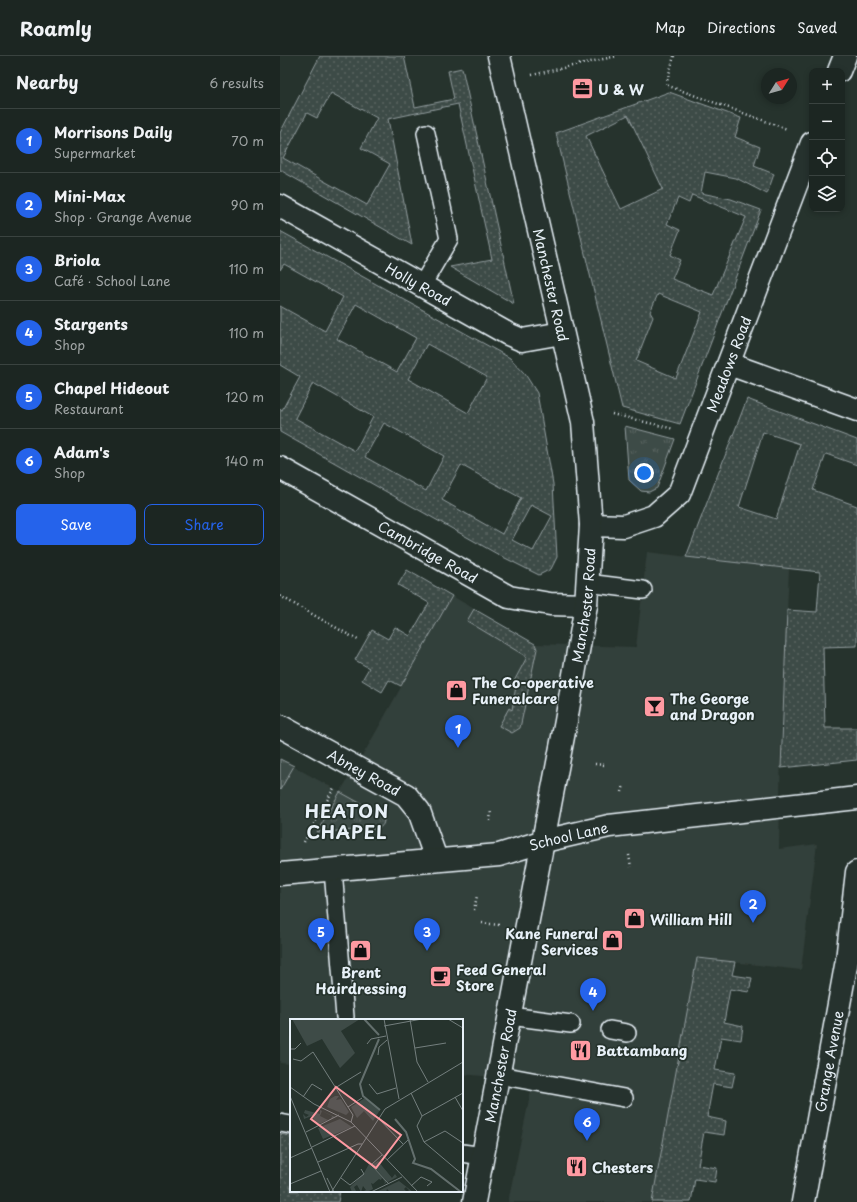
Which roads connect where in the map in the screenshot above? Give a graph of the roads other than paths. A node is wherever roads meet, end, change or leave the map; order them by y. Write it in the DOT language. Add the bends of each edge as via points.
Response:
graph roads {
  1 [pos="499,56"];
  2 [pos="426,133"];
  3 [pos="809,151"];
  4 [pos="280,206"];
  5 [pos="422,286"];
  6 [pos="562,333"];
  7 [pos="729,364"];
  8 [pos="857,410"];
  9 [pos="280,468"];
  10 [pos="591,525"];
  11 [pos="587,583"];
  12 [pos="643,590"];
  13 [pos="586,605"];
  14 [pos="280,726"];
  15 [pos="857,798"];
  16 [pos="544,841"];
  17 [pos="436,859"];
  18 [pos="333,870"];
  19 [pos="857,872"];
  20 [pos="280,874"];
  21 [pos="852,961"];
  22 [pos="345,1016"];
  23 [pos="510,1016"];
  24 [pos="571,1024"];
  25 [pos="610,1030"];
  26 [pos="627,1033"];
  27 [pos="499,1075"];
  28 [pos="624,1098"];
  29 [pos="280,1123"];
  30 [pos="290,1125"];
  31 [pos="472,1155"];
  32 [pos="474,1202"];
  33 [pos="803,1202"];
  1 -- 6 [label="street, Manchester Road"];
  2 -- 5 [label="lane" via="449,239"];
  3 -- 7 [label="street, Meadows Road"];
  4 -- 5 [label="street, Holly Road"];
  5 -- 6 [label="street, Holly Road" via="522,340"];
  6 -- 10 [label="street, Manchester Road" via="582,422"];
  7 -- 8 [label="street"];
  7 -- 10 [label="street, Meadows Road" via="679,494 654,516 624,526"];
  9 -- 13 [label="street, Cambridge Road" via="509,597 550,604"];
  10 -- 11 [label="street, Manchester Road"];
  11 -- 12 [label="lane"];
  11 -- 13 [label="street, Manchester Road"];
  13 -- 16 [label="street, Manchester Road"];
  14 -- 17 [label="street, Abney Road" via="406,795 419,811"];
  15 -- 16 [label="street, School Lane" via="609,826"];
  16 -- 17 [label="street, School Lane" via="499,855"];
  16 -- 23 [label="street, Manchester Road"];
  17 -- 18 [label="street, School Lane"];
  18 -- 20 [label="street, School Lane"];
  18 -- 22 [label="lane"];
  19 -- 21 [label="street, Grange Avenue"];
  21 -- 33 [label="street, Grange Avenue"];
  23 -- 24 [label="lane"];
  23 -- 27 [label="street, Manchester Road"];
  25 -- 26 [label="lane"];
  27 -- 28 [label="lane"];
  27 -- 31 [label="street, Manchester Road"];
  29 -- 30 [label="lane"];
  31 -- 32 [label="street, Manchester Road"];
}
